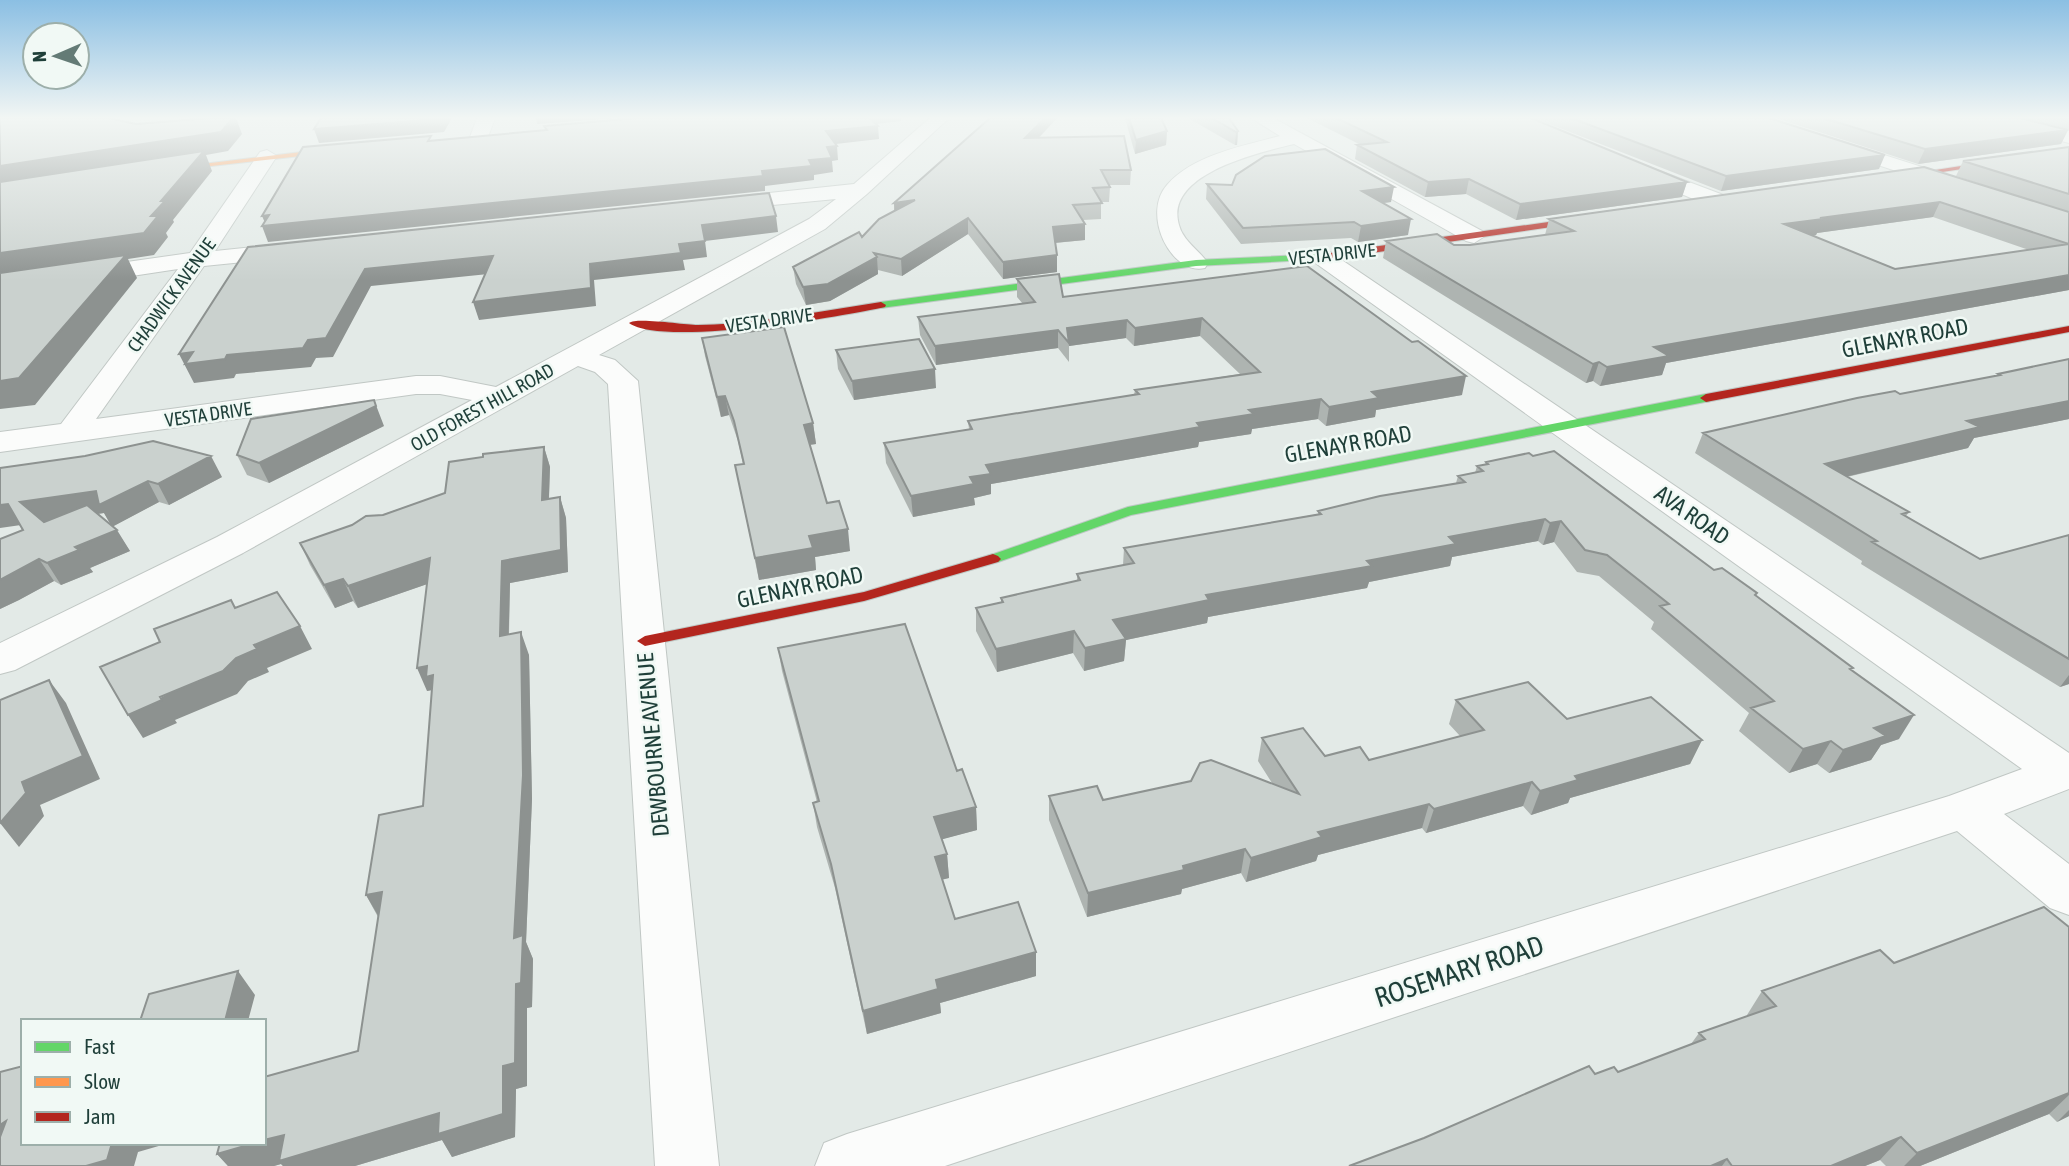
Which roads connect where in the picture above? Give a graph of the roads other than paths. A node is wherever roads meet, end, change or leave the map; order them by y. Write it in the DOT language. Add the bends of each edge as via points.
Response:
graph roads {
  1 [pos="141,172"];
  2 [pos="256,172"];
  3 [pos="880,172"];
  4 [pos="1195,172"];
  5 [pos="1359,172"];
  6 [pos="1651,172"];
  7 [pos="1918,172"];
  8 [pos="1921,172"];
  9 [pos="137,173"];
  10 [pos="1867,181"];
  11 [pos="860,190"];
  12 [pos="1978,192"];
  13 [pos="1725,200"];
  14 [pos="1691,205"];
  15 [pos="701,206"];
  16 [pos="1609,216"];
  17 [pos="1474,236"];
  18 [pos="319,247"];
  19 [pos="1322,257"];
  20 [pos="196,260"];
  21 [pos="1196,263"];
  22 [pos="0,288"];
  23 [pos="635,323"];
  24 [pos="2069,329"];
  25 [pos="574,356"];
  26 [pos="499,397"];
  27 [pos="1566,427"];
  28 [pos="71,432"];
  29 [pos="0,442"];
  30 [pos="645,641"];
  31 [pos="0,660"];
  32 [pos="2065,772"];
  33 [pos="1964,810"];
  34 [pos="2069,893"];
  35 [pos="687,1166"];
  36 [pos="846,1166"];
  1 -- 9 [label="street"];
  2 -- 20 [label="street, CHADWICK AVENUE"];
  3 -- 11 [label="street, OLD FOREST HILL ROAD"];
  4 -- 21 [label="street" via="1175,186 1164,211 1167,224"];
  5 -- 17 [label="street"];
  6 -- 13 [label="street"];
  7 -- 10 [label="street"];
  8 -- 12 [label="street"];
  11 -- 15 [label="street"];
  11 -- 23 [label="street, OLD FOREST HILL ROAD" via="817,223"];
  13 -- 14 [label="street"];
  16 -- 17 [label="street, VESTA DRIVE"];
  17 -- 19 [label="street, VESTA DRIVE"];
  18 -- 20 [label="street"];
  19 -- 21 [label="street, VESTA DRIVE"];
  19 -- 27 [label="street, AVA ROAD"];
  20 -- 22 [label="street"];
  20 -- 28 [label="street, CHADWICK AVENUE"];
  21 -- 23 [label="street, VESTA DRIVE" via="701,329"];
  23 -- 25 [label="street, OLD FOREST HILL ROAD"];
  24 -- 27 [label="street, GLENAYR ROAD"];
  25 -- 26 [label="street, OLD FOREST HILL ROAD"];
  25 -- 30 [label="street, DEWBOURNE AVENUE" via="606,366 624,381"];
  26 -- 28 [label="street, VESTA DRIVE" via="416,385"];
  26 -- 31 [label="street, OLD FOREST HILL ROAD" via="230,545"];
  27 -- 30 [label="street, GLENAYR ROAD" via="1128,511 939,578 852,601"];
  27 -- 32 [label="street, AVA ROAD"];
  28 -- 29 [label="street, VESTA DRIVE"];
  30 -- 35 [label="street, DEWBOURNE AVENUE"];
  32 -- 33 [label="street, ROSEMARY ROAD"];
  33 -- 34 [label="street"];
  33 -- 36 [label="street, ROSEMARY ROAD"];
}
